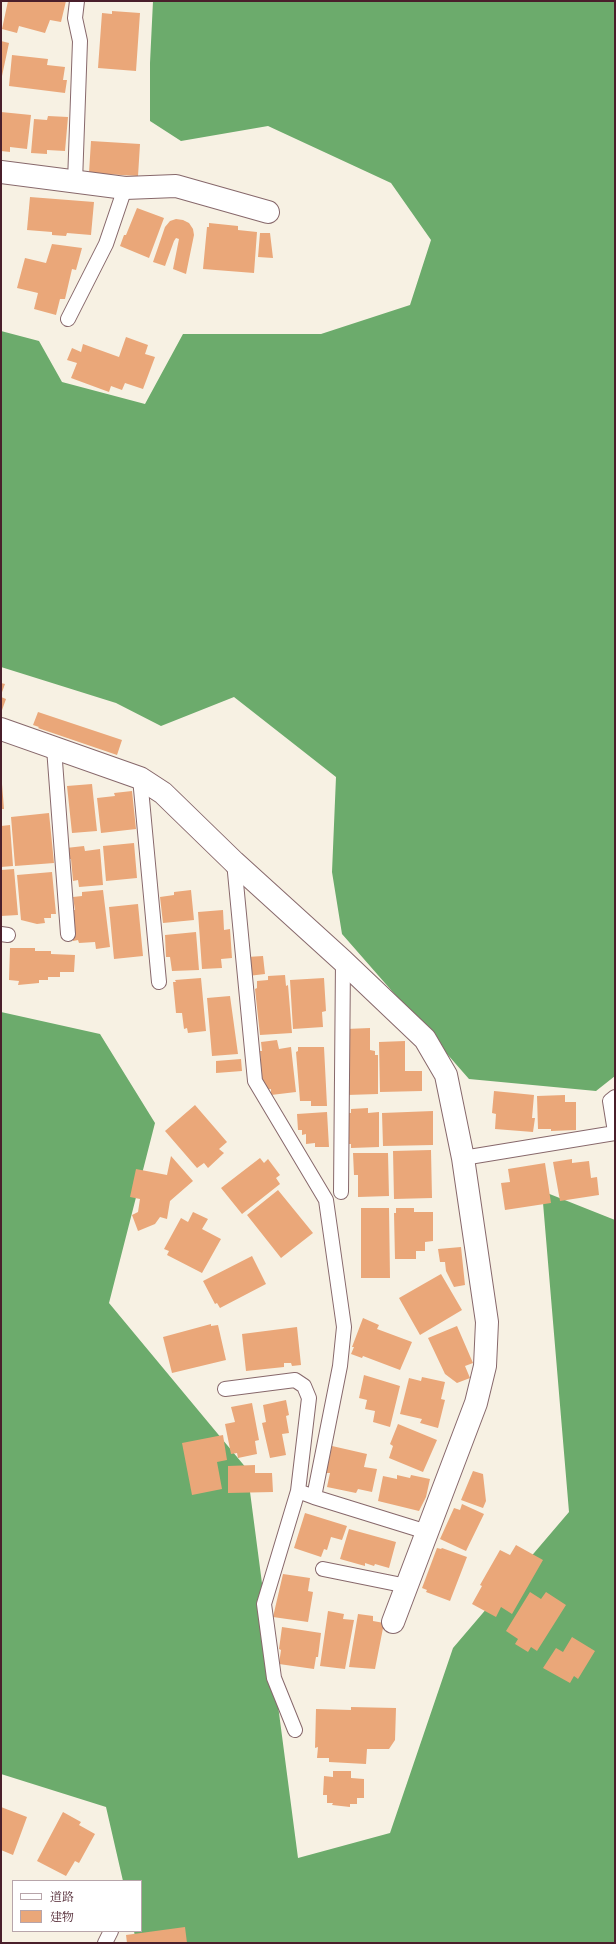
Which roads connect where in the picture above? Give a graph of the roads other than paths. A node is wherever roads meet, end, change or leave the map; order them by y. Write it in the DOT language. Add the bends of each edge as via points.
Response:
graph roads {
  1 [pos="77,1"];
  2 [pos="1,172"];
  3 [pos="75,182"];
  4 [pos="125,188"];
  5 [pos="268,212"];
  6 [pos="68,319"];
  7 [pos="1,729"];
  8 [pos="54,748"];
  9 [pos="140,778"];
  10 [pos="234,862"];
  11 [pos="68,934"];
  12 [pos="343,961"];
  13 [pos="158,982"];
  14 [pos="615,1097"];
  15 [pos="615,1133"];
  16 [pos="463,1158"];
  17 [pos="341,1192"];
  18 [pos="225,1389"];
  19 [pos="298,1491"];
  20 [pos="314,1497"];
  21 [pos="427,1532"];
  22 [pos="323,1569"];
  23 [pos="407,1586"];
  24 [pos="393,1622"];
  25 [pos="295,1730"];
  26 [pos="110,1932"];
  27 [pos="105,1943"];
  1 -- 3 [label="lane" via="75,18 80,41"];
  2 -- 3 [label="street"];
  3 -- 4 [label="street"];
  4 -- 5 [label="street" via="176,186"];
  4 -- 6 [label="lane" via="106,244"];
  7 -- 8 [label="street"];
  8 -- 9 [label="street"];
  8 -- 11 [label="lane"];
  9 -- 10 [label="street" via="163,793"];
  9 -- 13 [label="lane"];
  10 -- 12 [label="street"];
  10 -- 20 [label="lane" via="255,1081 326,1200 344,1327 340,1366"];
  12 -- 16 [label="street" via="425,1039 446,1075"];
  12 -- 17 [label="lane"];
  14 -- 15 [label="lane" via="610,1101"];
  15 -- 16 [label="lane"];
  16 -- 21 [label="street" via="487,1322 485,1366 476,1404"];
  18 -- 19 [label="lane" via="295,1380 304,1386 309,1398"];
  19 -- 20 [label="lane"];
  19 -- 25 [label="lane" via="264,1604 274,1678"];
  20 -- 21 [label="lane"];
  21 -- 23 [label="street"];
  22 -- 23 [label="lane"];
  23 -- 24 [label="street"];
  26 -- 27 [label="lane"];
}
